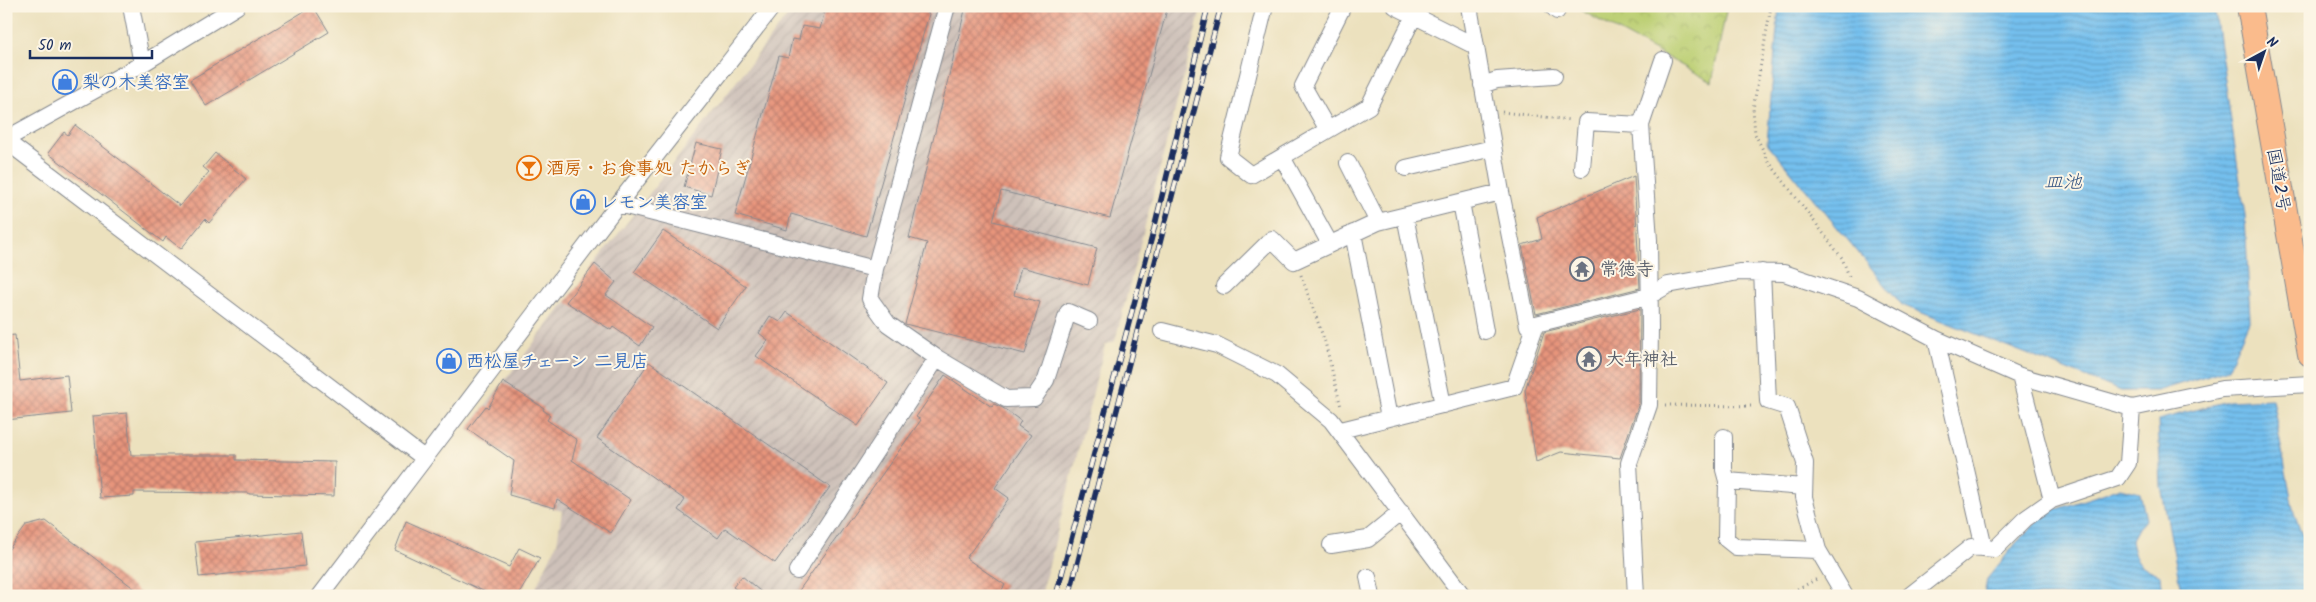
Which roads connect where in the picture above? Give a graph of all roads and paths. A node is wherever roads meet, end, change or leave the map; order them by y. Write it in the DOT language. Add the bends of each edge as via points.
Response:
graph roads {
  1 [pos="131,6"];
  2 [pos="237,6"];
  3 [pos="773,6"];
  4 [pos="947,6"];
  5 [pos="1265,6"];
  6 [pos="1343,6"];
  7 [pos="1395,6"];
  8 [pos="1771,6"];
  9 [pos="2249,6"];
  10 [pos="1470,7"];
  11 [pos="1414,16"];
  12 [pos="1476,46"];
  13 [pos="1662,60"];
  14 [pos="142,64"];
  15 [pos="1554,76"];
  16 [pos="1482,85"];
  17 [pos="1486,110"];
  18 [pos="1586,122"];
  19 [pos="1641,125"];
  20 [pos="1328,130"];
  21 [pos="6,140"];
  22 [pos="1493,148"];
  23 [pos="1282,156"];
  24 [pos="1348,163"];
  25 [pos="1406,168"];
  26 [pos="1582,168"];
  27 [pos="1500,192"];
  28 [pos="1461,202"];
  29 [pos="618,204"];
  30 [pos="1405,216"];
  31 [pos="1378,222"];
  32 [pos="1353,234"];
  33 [pos="1330,244"];
  34 [pos="1294,261"];
  35 [pos="875,269"];
  36 [pos="1762,272"];
  37 [pos="1224,286"];
  38 [pos="1649,296"];
  39 [pos="1858,298"];
  40 [pos="1089,321"];
  41 [pos="1536,324"];
  42 [pos="1486,330"];
  43 [pos="1162,331"];
  44 [pos="1936,339"];
  45 [pos="2310,354"];
  46 [pos="937,358"];
  47 [pos="2020,376"];
  48 [pos="2310,384"];
  49 [pos="1768,401"];
  50 [pos="1443,405"];
  51 [pos="1649,405"];
  52 [pos="2132,408"];
  53 [pos="1389,418"];
  54 [pos="1344,430"];
  55 [pos="1724,437"];
  56 [pos="424,458"];
  57 [pos="1727,480"];
  58 [pos="1804,487"];
  59 [pos="2052,500"];
  60 [pos="1401,512"];
  61 [pos="1331,546"];
  62 [pos="1984,548"];
  63 [pos="1818,550"];
  64 [pos="797,571"];
  65 [pos="1830,572"];
  66 [pos="1368,577"];
  67 [pos="320,596"];
  68 [pos="1372,596"];
  69 [pos="1463,596"];
  70 [pos="1636,596"];
  71 [pos="1784,596"];
  72 [pos="1845,596"];
  73 [pos="1909,596"];
  1 -- 14 [label="street"];
  2 -- 14 [label="street"];
  3 -- 29 [label="street"];
  4 -- 35 [label="street"];
  5 -- 23 [label="street" via="1228,157 1251,175"];
  6 -- 20 [label="street" via="1302,86"];
  7 -- 11 [label="street"];
  8 -- 39 [label="path" via="1753,109 1754,134 1769,162 1842,258"];
  9 -- 45 [label="highway, 国道2号"];
  10 -- 12 [label="street"];
  11 -- 12 [label="street"];
  11 -- 20 [label="street" via="1369,106"];
  12 -- 16 [label="street"];
  13 -- 19 [label="street"];
  14 -- 21 [label="street"];
  15 -- 16 [label="street" via="1497,80"];
  16 -- 17 [label="street"];
  17 -- 18 [label="path"];
  17 -- 22 [label="street"];
  18 -- 19 [label="street"];
  18 -- 26 [label="street"];
  19 -- 38 [label="street"];
  20 -- 23 [label="street"];
  21 -- 56 [label="street"];
  22 -- 25 [label="street"];
  22 -- 27 [label="street"];
  23 -- 33 [label="street"];
  24 -- 31 [label="street"];
  27 -- 28 [label="street"];
  27 -- 41 [label="street" via="1528,326"];
  28 -- 30 [label="street"];
  28 -- 42 [label="street"];
  29 -- 35 [label="street"];
  29 -- 56 [label="street"];
  30 -- 31 [label="street"];
  30 -- 50 [label="street"];
  31 -- 32 [label="street"];
  32 -- 33 [label="street"];
  32 -- 53 [label="street"];
  33 -- 34 [label="street"];
  34 -- 37 [label="street" via="1272,240"];
  34 -- 54 [label="path" via="1325,342"];
  35 -- 46 [label="street" via="870,299 888,324"];
  36 -- 38 [label="street" via="1739,272 1668,285"];
  36 -- 39 [label="street" via="1784,273"];
  36 -- 49 [label="street"];
  38 -- 41 [label="street"];
  38 -- 51 [label="street"];
  39 -- 44 [label="street"];
  40 -- 46 [label="street" via="1068,312 1046,380 1034,398 1006,399"];
  41 -- 50 [label="street" via="1514,387"];
  43 -- 54 [label="street" via="1217,345 1277,375"];
  44 -- 47 [label="street"];
  44 -- 62 [label="street"];
  46 -- 64 [label="street"];
  47 -- 52 [label="street"];
  47 -- 59 [label="street"];
  48 -- 52 [label="street" via="2222,389"];
  49 -- 51 [label="path" via="1750,407"];
  49 -- 58 [label="street" via="1787,407 1805,463"];
  50 -- 53 [label="street"];
  51 -- 70 [label="street" via="1629,463"];
  52 -- 59 [label="street" via="2128,463 2118,478"];
  53 -- 54 [label="street"];
  54 -- 60 [label="street"];
  55 -- 57 [label="street"];
  56 -- 67 [label="street"];
  57 -- 58 [label="street"];
  57 -- 63 [label="street" via="1726,538 1736,547"];
  58 -- 63 [label="street"];
  59 -- 62 [label="street" via="2025,519 1995,549"];
  60 -- 61 [label="street" via="1368,539"];
  60 -- 69 [label="street"];
  62 -- 73 [label="street" via="1971,547"];
  63 -- 65 [label="street"];
  65 -- 71 [label="path"];
  65 -- 72 [label="street"];
  66 -- 68 [label="street"];
}
